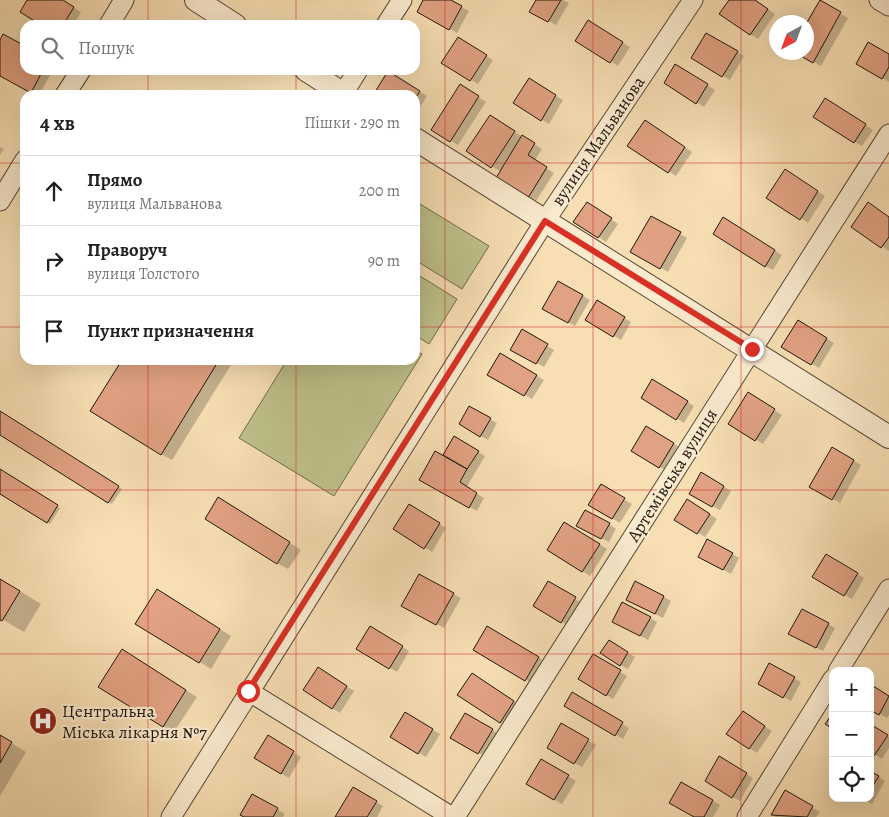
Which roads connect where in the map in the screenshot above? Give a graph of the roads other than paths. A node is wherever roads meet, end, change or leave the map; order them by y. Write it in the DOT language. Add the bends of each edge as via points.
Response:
graph roads {
  1 [pos="124,0"];
  2 [pos="196,0"];
  3 [pos="402,0"];
  4 [pos="693,0"];
  5 [pos="879,0"];
  6 [pos="889,6"];
  7 [pos="112,20"];
  8 [pos="227,20"];
  9 [pos="389,20"];
  10 [pos="78,75"];
  11 [pos="314,75"];
  12 [pos="355,75"];
  13 [pos="68,90"];
  14 [pos="338,90"];
  15 [pos="346,90"];
  16 [pos="889,134"];
  17 [pos="420,142"];
  18 [pos="20,168"];
  19 [pos="0,201"];
  20 [pos="545,221"];
  21 [pos="752,349"];
  22 [pos="889,437"];
  23 [pos="889,589"];
  24 [pos="840,667"];
  25 [pos="829,685"];
  26 [pos="248,691"];
  27 [pos="171,817"];
  28 [pos="453,817"];
  29 [pos="747,817"];
  1 -- 7 [label="street"];
  2 -- 8 [label="street"];
  3 -- 9 [label="street"];
  4 -- 20 [label="street, вулиця Мальванова"];
  5 -- 6 [label="street"];
  10 -- 13 [label="street"];
  11 -- 14 [label="street"];
  12 -- 15 [label="street"];
  16 -- 21 [label="street, Артемівська вулиця"];
  17 -- 20 [label="street"];
  18 -- 19 [label="street"];
  20 -- 21 [label="street"];
  20 -- 26 [label="street, вулиця Мальванова"];
  21 -- 22 [label="street"];
  21 -- 28 [label="street, Артемівська вулиця"];
  23 -- 24 [label="street"];
  25 -- 29 [label="street"];
  26 -- 27 [label="street, вулиця Мальванова"];
  26 -- 28 [label="street"];
}
